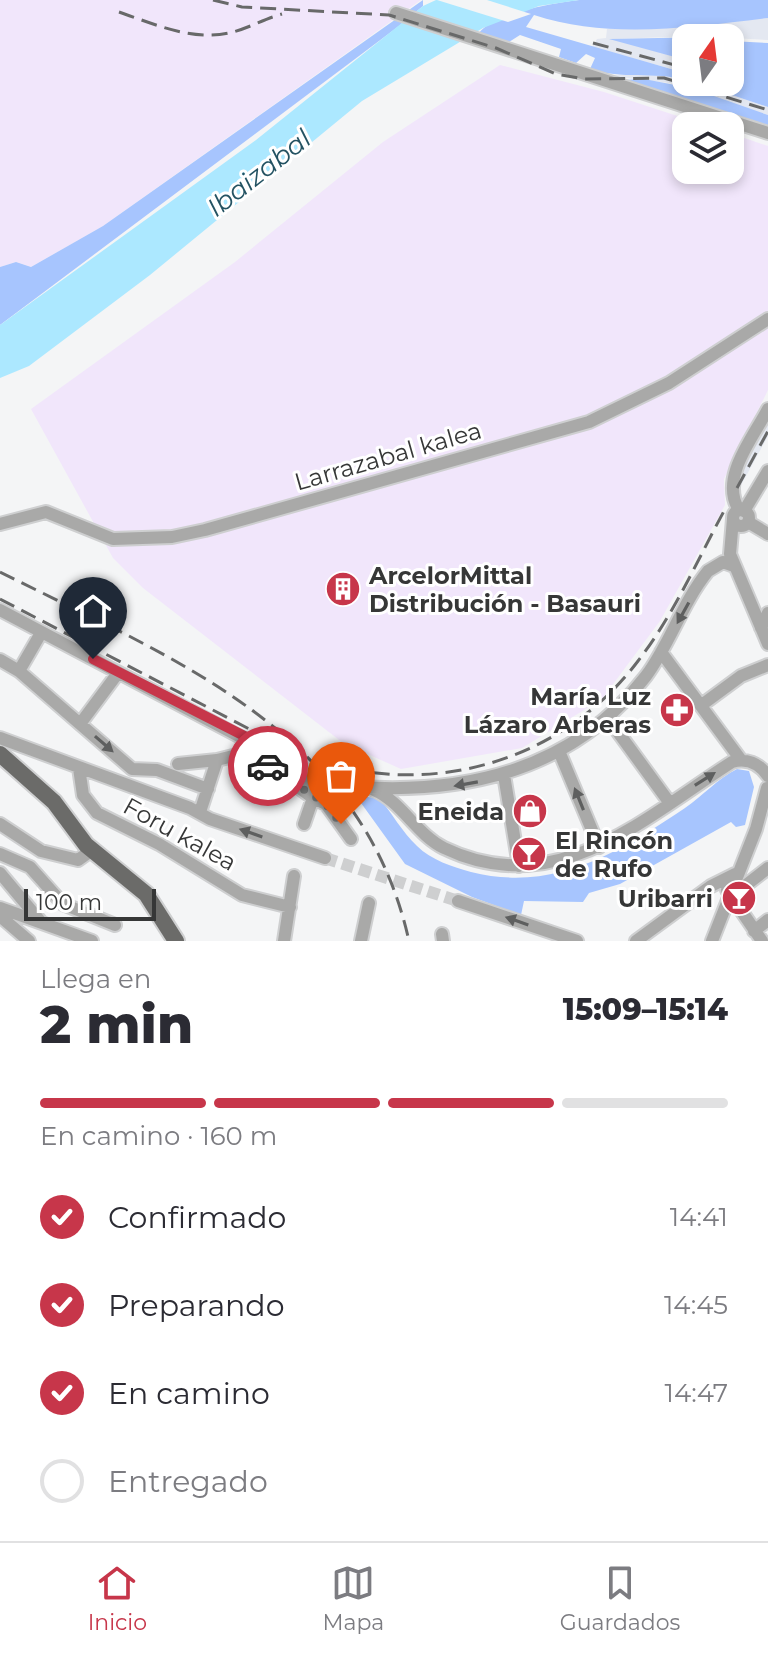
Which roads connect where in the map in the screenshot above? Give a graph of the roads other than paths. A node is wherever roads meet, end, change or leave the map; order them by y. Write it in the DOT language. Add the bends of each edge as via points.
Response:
graph roads {
  1 [pos="396,13"];
  2 [pos="750,127"];
  3 [pos="768,133"];
  4 [pos="768,144"];
  5 [pos="768,319"];
  6 [pos="768,409"];
  7 [pos="768,471"];
  8 [pos="741,518"];
  9 [pos="0,524"];
  10 [pos="768,534"];
  11 [pos="730,556"];
  12 [pos="0,610"];
  13 [pos="768,613"];
  14 [pos="761,628"];
  15 [pos="41,633"];
  16 [pos="768,644"];
  17 [pos="661,652"];
  18 [pos="2,664"];
  19 [pos="768,665"];
  20 [pos="19,671"];
  21 [pos="118,673"];
  22 [pos="703,704"];
  23 [pos="607,717"];
  24 [pos="80,724"];
  25 [pos="0,738"];
  26 [pos="254,751"];
  27 [pos="559,751"];
  28 [pos="0,754"];
  29 [pos="768,754"];
  30 [pos="217,760"];
  31 [pos="741,760"];
  32 [pos="178,764"];
  33 [pos="79,768"];
  34 [pos="504,775"];
  35 [pos="767,780"];
  36 [pos="319,784"];
  37 [pos="345,786"];
  38 [pos="367,788"];
  39 [pos="208,789"];
  40 [pos="407,789"];
  41 [pos="313,798"];
  42 [pos="669,802"];
  43 [pos="394,805"];
  44 [pos="200,812"];
  45 [pos="768,815"];
  46 [pos="0,824"];
  47 [pos="304,824"];
  48 [pos="351,839"];
  49 [pos="751,840"];
  50 [pos="599,847"];
  51 [pos="92,850"];
  52 [pos="0,854"];
  53 [pos="325,858"];
  54 [pos="519,866"];
  55 [pos="763,871"];
  56 [pos="0,873"];
  57 [pos="294,876"];
  58 [pos="731,890"];
  59 [pos="458,901"];
  60 [pos="369,903"];
  61 [pos="290,907"];
  62 [pos="0,908"];
  63 [pos="0,916"];
  64 [pos="768,920"];
  65 [pos="41,922"];
  66 [pos="115,925"];
  67 [pos="758,936"];
  68 [pos="29,941"];
  69 [pos="92,941"];
  70 [pos="176,941"];
  71 [pos="284,941"];
  72 [pos="361,941"];
  73 [pos="577,941"];
  74 [pos="636,941"];
  75 [pos="712,941"];
  1 -- 2 [label="street"];
  2 -- 3 [label="street"];
  2 -- 4 [label="street"];
  5 -- 9 [label="street, Larrazabal kalea" via="669,383 589,422 205,530 113,539 46,512"];
  6 -- 8 [label="street" via="733,477 733,498"];
  7 -- 8 [label="street"];
  8 -- 10 [label="street"];
  8 -- 11 [label="street"];
  11 -- 14 [label="street"];
  11 -- 17 [label="street, one-way" via="702,578"];
  12 -- 15 [label="street"];
  13 -- 14 [label="street"];
  14 -- 16 [label="street"];
  15 -- 20 [label="street"];
  15 -- 21 [label="street"];
  17 -- 22 [label="street"];
  17 -- 23 [label="street" via="645,678"];
  18 -- 20 [label="street"];
  19 -- 22 [label="street" via="741,676"];
  20 -- 24 [label="street"];
  21 -- 24 [label="street"];
  21 -- 26 [label="street"];
  22 -- 31 [label="street"];
  23 -- 27 [label="street"];
  23 -- 42 [label="street"];
  24 -- 39 [label="street, one-way" via="132,769 157,770"];
  25 -- 33 [label="street"];
  26 -- 30 [label="street"];
  26 -- 36 [label="street" via="297,778"];
  26 -- 41 [label="street"];
  27 -- 34 [label="street"];
  50 -- 27 [label="street, one-way"];
  28 -- 51 [label="main road" via="54,802"];
  29 -- 35 [label="street"];
  30 -- 32 [label="street"];
  30 -- 39 [label="street"];
  31 -- 35 [label="street"];
  42 -- 31 [label="street, one-way"];
  33 -- 44 [label="street"];
  33 -- 61 [label="street, Foru kalea" via="83,795 97,813 242,895"];
  34 -- 40 [label="street, one-way" via="442,788"];
  34 -- 54 [label="street"];
  35 -- 49 [label="street"];
  37 -- 38 [label="street"];
  38 -- 40 [label="street"];
  38 -- 43 [label="street"];
  39 -- 44 [label="street"];
  40 -- 43 [label="street"];
  41 -- 47 [label="street"];
  41 -- 48 [label="street" via="326,804"];
  42 -- 50 [label="street"];
  43 -- 54 [label="street" via="442,847"];
  53 -- 44 [label="street, one-way"];
  45 -- 49 [label="street"];
  46 -- 51 [label="street" via="41,851 78,860"];
  49 -- 58 [label="street"];
  50 -- 54 [label="street" via="569,859"];
  51 -- 70 [label="main road" via="146,894"];
  52 -- 66 [label="street" via="30,867 63,904"];
  55 -- 58 [label="street"];
  56 -- 65 [label="street"];
  57 -- 61 [label="street"];
  58 -- 67 [label="street"];
  58 -- 74 [label="street"];
  58 -- 75 [label="street"];
  73 -- 59 [label="street, one-way"];
  60 -- 72 [label="street"];
  61 -- 71 [label="street"];
  62 -- 65 [label="street"];
  63 -- 68 [label="street"];
  64 -- 67 [label="street"];
  65 -- 69 [label="street"];
}
